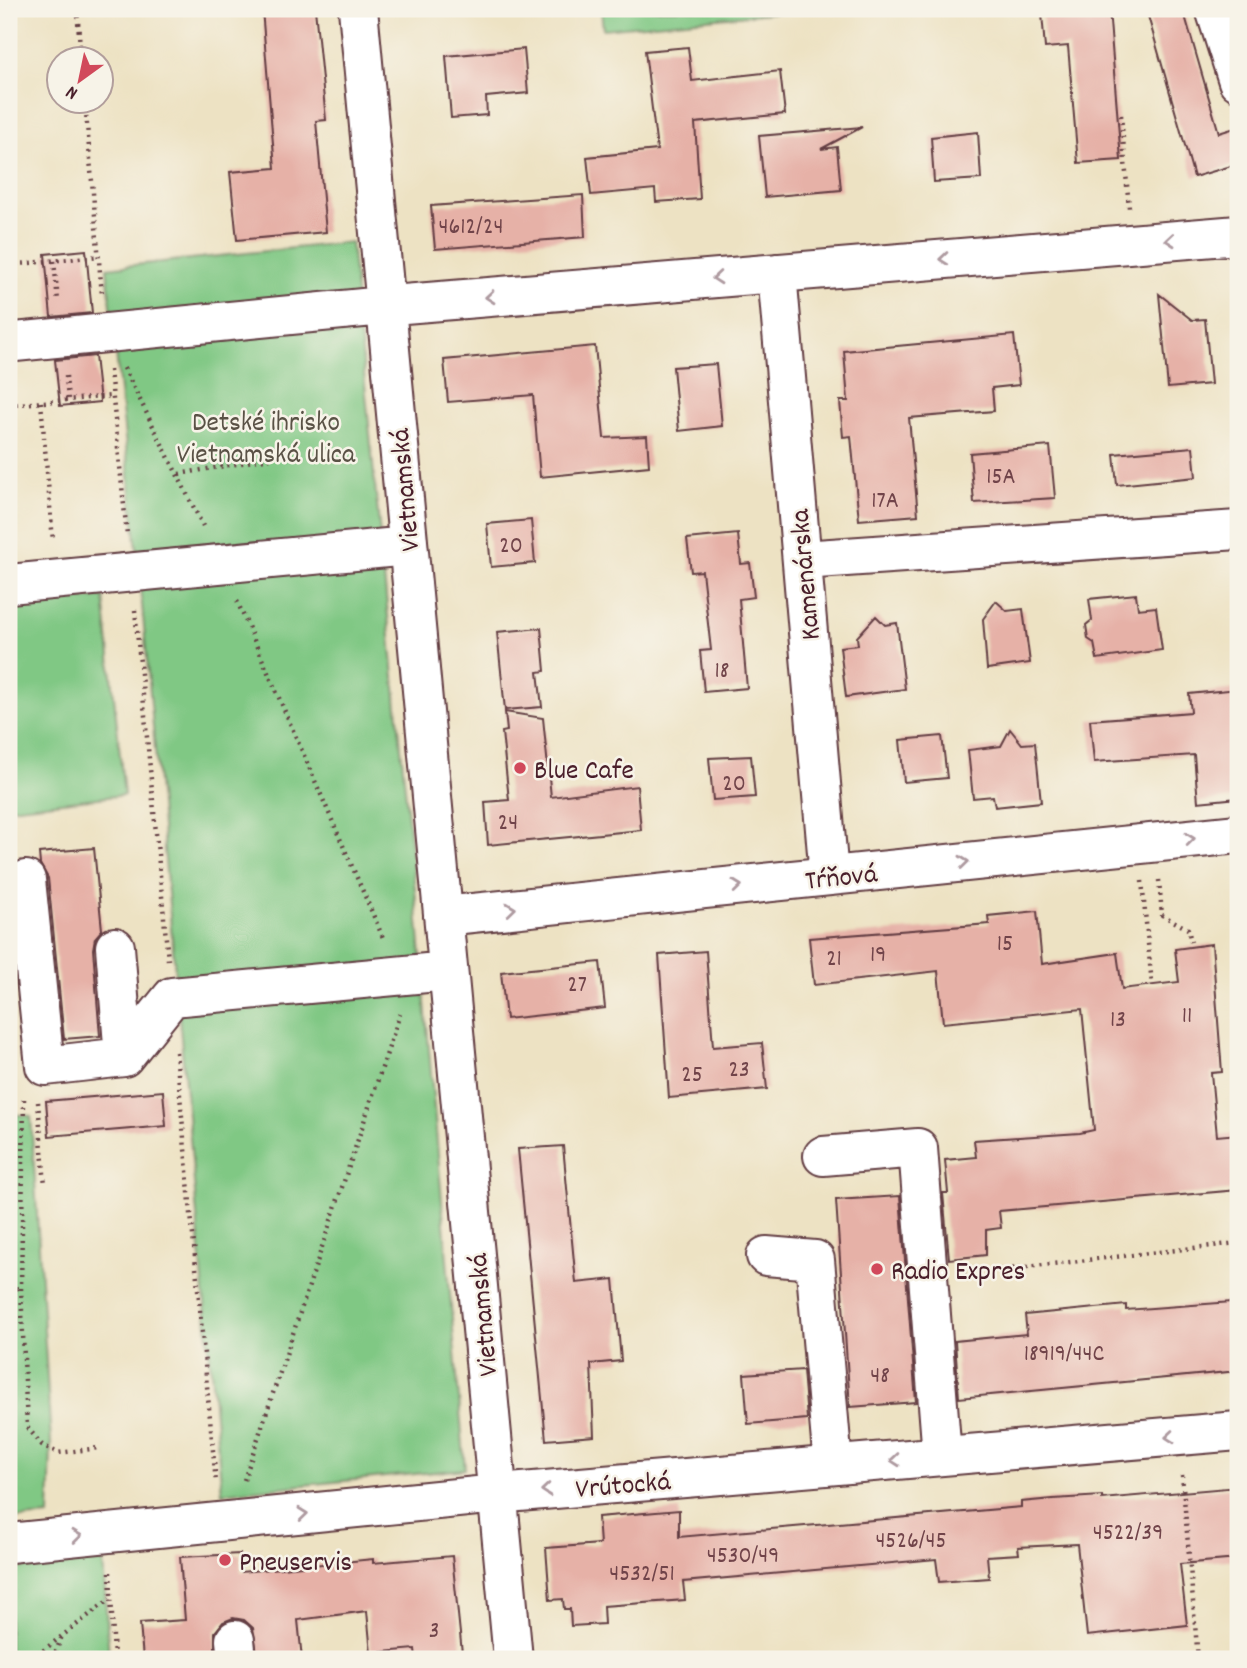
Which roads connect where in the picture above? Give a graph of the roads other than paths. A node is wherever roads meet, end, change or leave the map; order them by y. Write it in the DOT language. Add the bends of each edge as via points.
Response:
graph roads {
  1 [pos="358,9"];
  2 [pos="1215,9"];
  3 [pos="1235,61"];
  4 [pos="1238,235"];
  5 [pos="778,273"];
  6 [pos="386,306"];
  7 [pos="15,342"];
  8 [pos="1238,530"];
  9 [pos="408,546"];
  10 [pos="802,560"];
  11 [pos="9,584"];
  12 [pos="1238,835"];
  13 [pos="829,876"];
  14 [pos="26,880"];
  15 [pos="443,916"];
  16 [pos="115,947"];
  17 [pos="448,971"];
  18 [pos="9,1040"];
  19 [pos="124,1057"];
  20 [pos="45,1066"];
  21 [pos="823,1156"];
  22 [pos="766,1255"];
  23 [pos="1238,1431"];
  24 [pos="942,1456"];
  25 [pos="833,1465"];
  26 [pos="497,1494"];
  27 [pos="9,1543"];
  28 [pos="513,1659"];
  1 -- 6 [label="street, Vietnamská"];
  2 -- 3 [label="street"];
  4 -- 5 [label="street, one-way"];
  5 -- 6 [label="street, one-way"];
  5 -- 10 [label="street, Kamenárska"];
  6 -- 7 [label="street"];
  6 -- 9 [label="street, Vietnamská"];
  8 -- 10 [label="street"];
  9 -- 11 [label="street"];
  9 -- 15 [label="street, Vietnamská"];
  10 -- 13 [label="street, Kamenárska"];
  13 -- 12 [label="street, Tŕňová, one-way"];
  15 -- 13 [label="street, Tŕňová, one-way"];
  14 -- 20 [label="street"];
  15 -- 17 [label="street, Vietnamská"];
  16 -- 19 [label="street"];
  17 -- 19 [label="street" via="172,997"];
  17 -- 26 [label="street, Vietnamská"];
  18 -- 20 [label="street" via="19,1040"];
  19 -- 20 [label="street"];
  21 -- 24 [label="street" via="918,1148"];
  22 -- 25 [label="street" via="815,1260"];
  23 -- 24 [label="street, Vrútocká, one-way"];
  24 -- 25 [label="street, Vrútocká, one-way"];
  25 -- 26 [label="street, Vrútocká, one-way"];
  27 -- 26 [label="street, Vrútocká, one-way" via="110,1532 224,1504"];
  26 -- 28 [label="street, Vietnamská"];
}
